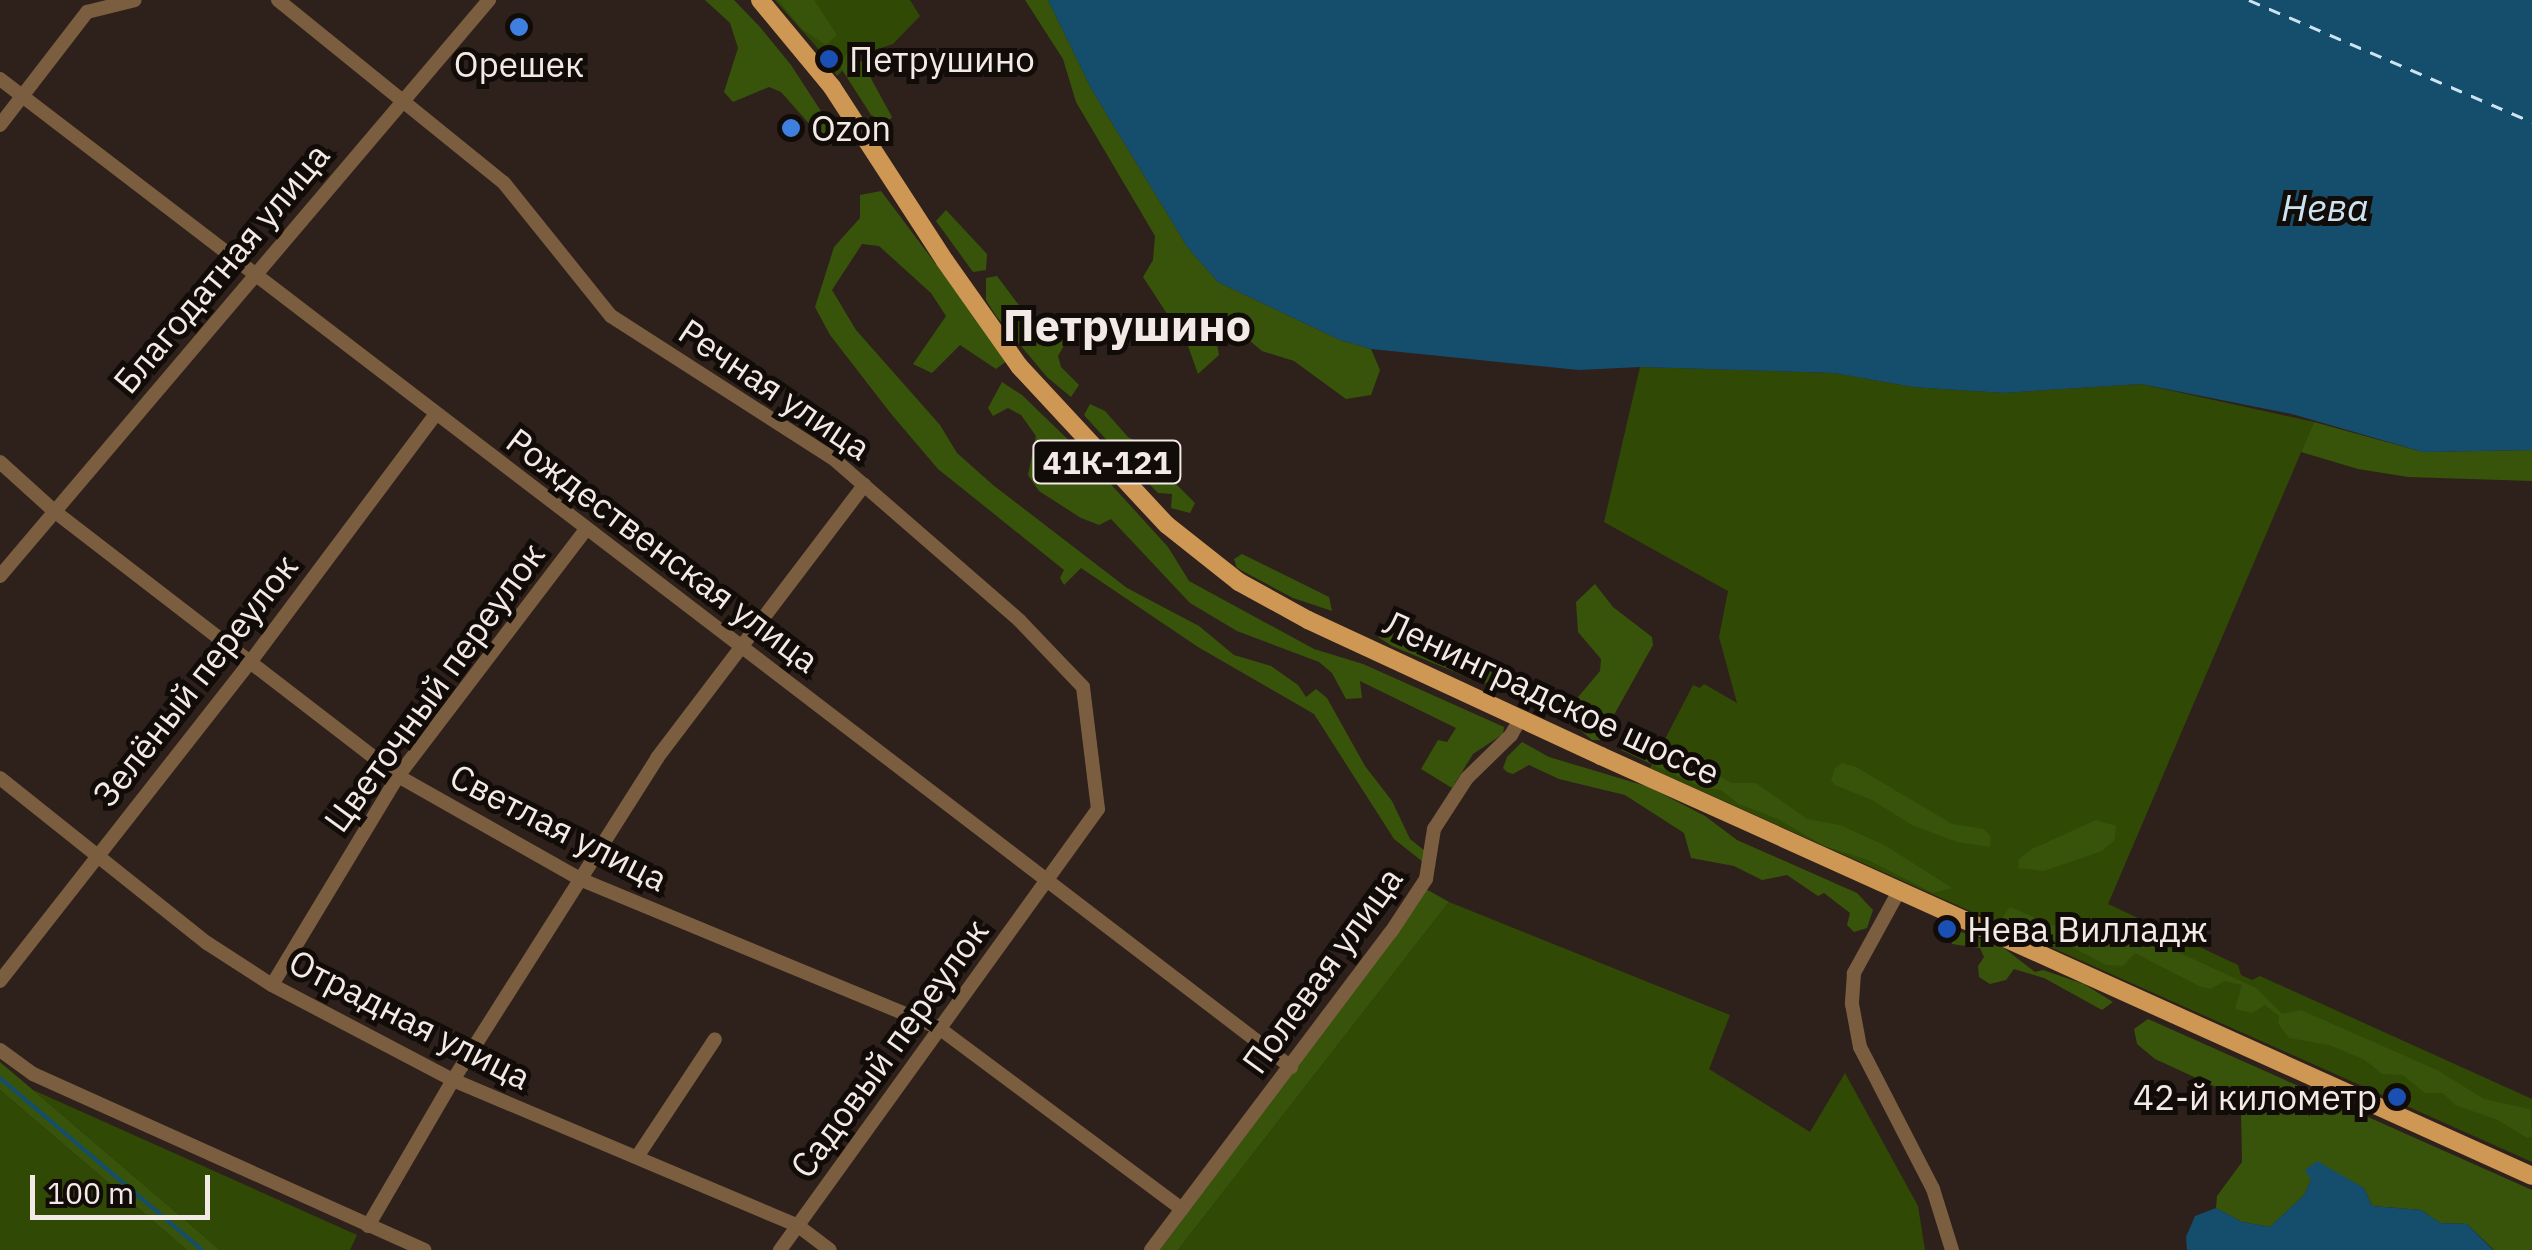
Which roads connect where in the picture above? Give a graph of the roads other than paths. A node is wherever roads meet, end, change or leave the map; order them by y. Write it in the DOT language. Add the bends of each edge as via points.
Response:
graph roads {
  1 [pos="134,0"];
  2 [pos="278,0"];
  3 [pos="488,0"];
  4 [pos="760,0"];
  5 [pos="0,79"];
  6 [pos="404,98"];
  7 [pos="24,99"];
  8 [pos="0,124"];
  9 [pos="254,274"];
  10 [pos="436,414"];
  11 [pos="0,462"];
  12 [pos="864,485"];
  13 [pos="54,511"];
  14 [pos="586,529"];
  15 [pos="0,576"];
  16 [pos="740,647"];
  17 [pos="251,661"];
  18 [pos="1520,718"];
  19 [pos="398,776"];
  20 [pos="0,778"];
  21 [pos="97,854"];
  22 [pos="582,880"];
  23 [pos="1048,884"];
  24 [pos="1899,891"];
  25 [pos="0,982"];
  26 [pos="272,985"];
  27 [pos="939,1028"];
  28 [pos="715,1039"];
  29 [pos="0,1050"];
  30 [pos="1291,1067"];
  31 [pos="454,1080"];
  32 [pos="636,1157"];
  33 [pos="2532,1176"];
  34 [pos="1182,1209"];
  35 [pos="797,1225"];
  36 [pos="368,1226"];
  37 [pos="424,1250"];
  38 [pos="780,1250"];
  39 [pos="830,1250"];
  40 [pos="1151,1250"];
  41 [pos="1952,1250"];
  1 -- 7 [label="street" via="87,12"];
  2 -- 6 [label="street, Речная улица"];
  3 -- 6 [label="street, Благодатная улица"];
  4 -- 18 [label="main road, Ленинградское шоссе / 41К-121" via="832,86 1009,353 1178,535 1263,596"];
  5 -- 7 [label="street, Рождественская улица"];
  6 -- 9 [label="street, Благодатная улица"];
  6 -- 12 [label="street, Речная улица" via="504,182 611,316"];
  7 -- 8 [label="street"];
  7 -- 9 [label="street, Рождественская улица"];
  9 -- 10 [label="street, Рождественская улица"];
  9 -- 13 [label="street, Благодатная улица"];
  10 -- 14 [label="street, Рождественская улица"];
  10 -- 17 [label="street, Зелёный переулок"];
  11 -- 13 [label="street, Светлая улица"];
  12 -- 16 [label="street"];
  12 -- 23 [label="street, Речная улица" via="1020,620 1083,687 1098,809"];
  13 -- 15 [label="street, Благодатная улица"];
  13 -- 17 [label="street, Светлая улица"];
  14 -- 16 [label="street, Рождественская улица"];
  14 -- 19 [label="street, Цветочный переулок"];
  16 -- 22 [label="street" via="657,758"];
  16 -- 23 [label="street, Рождественская улица"];
  17 -- 19 [label="street, Светлая улица"];
  17 -- 21 [label="street, Зелёный переулок"];
  18 -- 24 [label="main road, Ленинградское шоссе / 41К-121"];
  18 -- 30 [label="street, Полевая улица" via="1466,778 1434,829 1426,879"];
  19 -- 22 [label="street, Светлая улица"];
  19 -- 26 [label="street, Цветочный переулок"];
  20 -- 21 [label="street, Отрадная улица"];
  21 -- 25 [label="street, Зелёный переулок"];
  21 -- 26 [label="street, Отрадная улица" via="207,943"];
  22 -- 27 [label="street, Светлая улица"];
  22 -- 31 [label="street"];
  23 -- 27 [label="street, Садовый переулок"];
  23 -- 30 [label="street, Рождественская улица"];
  24 -- 33 [label="main road, Ленинградское шоссе / 41К-121"];
  24 -- 41 [label="street" via="1854,974 1852,1004 1860,1047 1934,1189"];
  26 -- 31 [label="street, Отрадная улица"];
  27 -- 34 [label="street, Светлая улица"];
  27 -- 35 [label="street, Садовый переулок"];
  28 -- 32 [label="street"];
  29 -- 36 [label="street" via="33,1074"];
  30 -- 34 [label="street, Полевая улица"];
  31 -- 32 [label="street, Отрадная улица"];
  31 -- 36 [label="street"];
  32 -- 35 [label="street, Отрадная улица"];
  34 -- 40 [label="street, Полевая улица"];
  35 -- 38 [label="street, Садовый переулок"];
  35 -- 39 [label="street, Отрадная улица"];
  36 -- 37 [label="street"];
}
